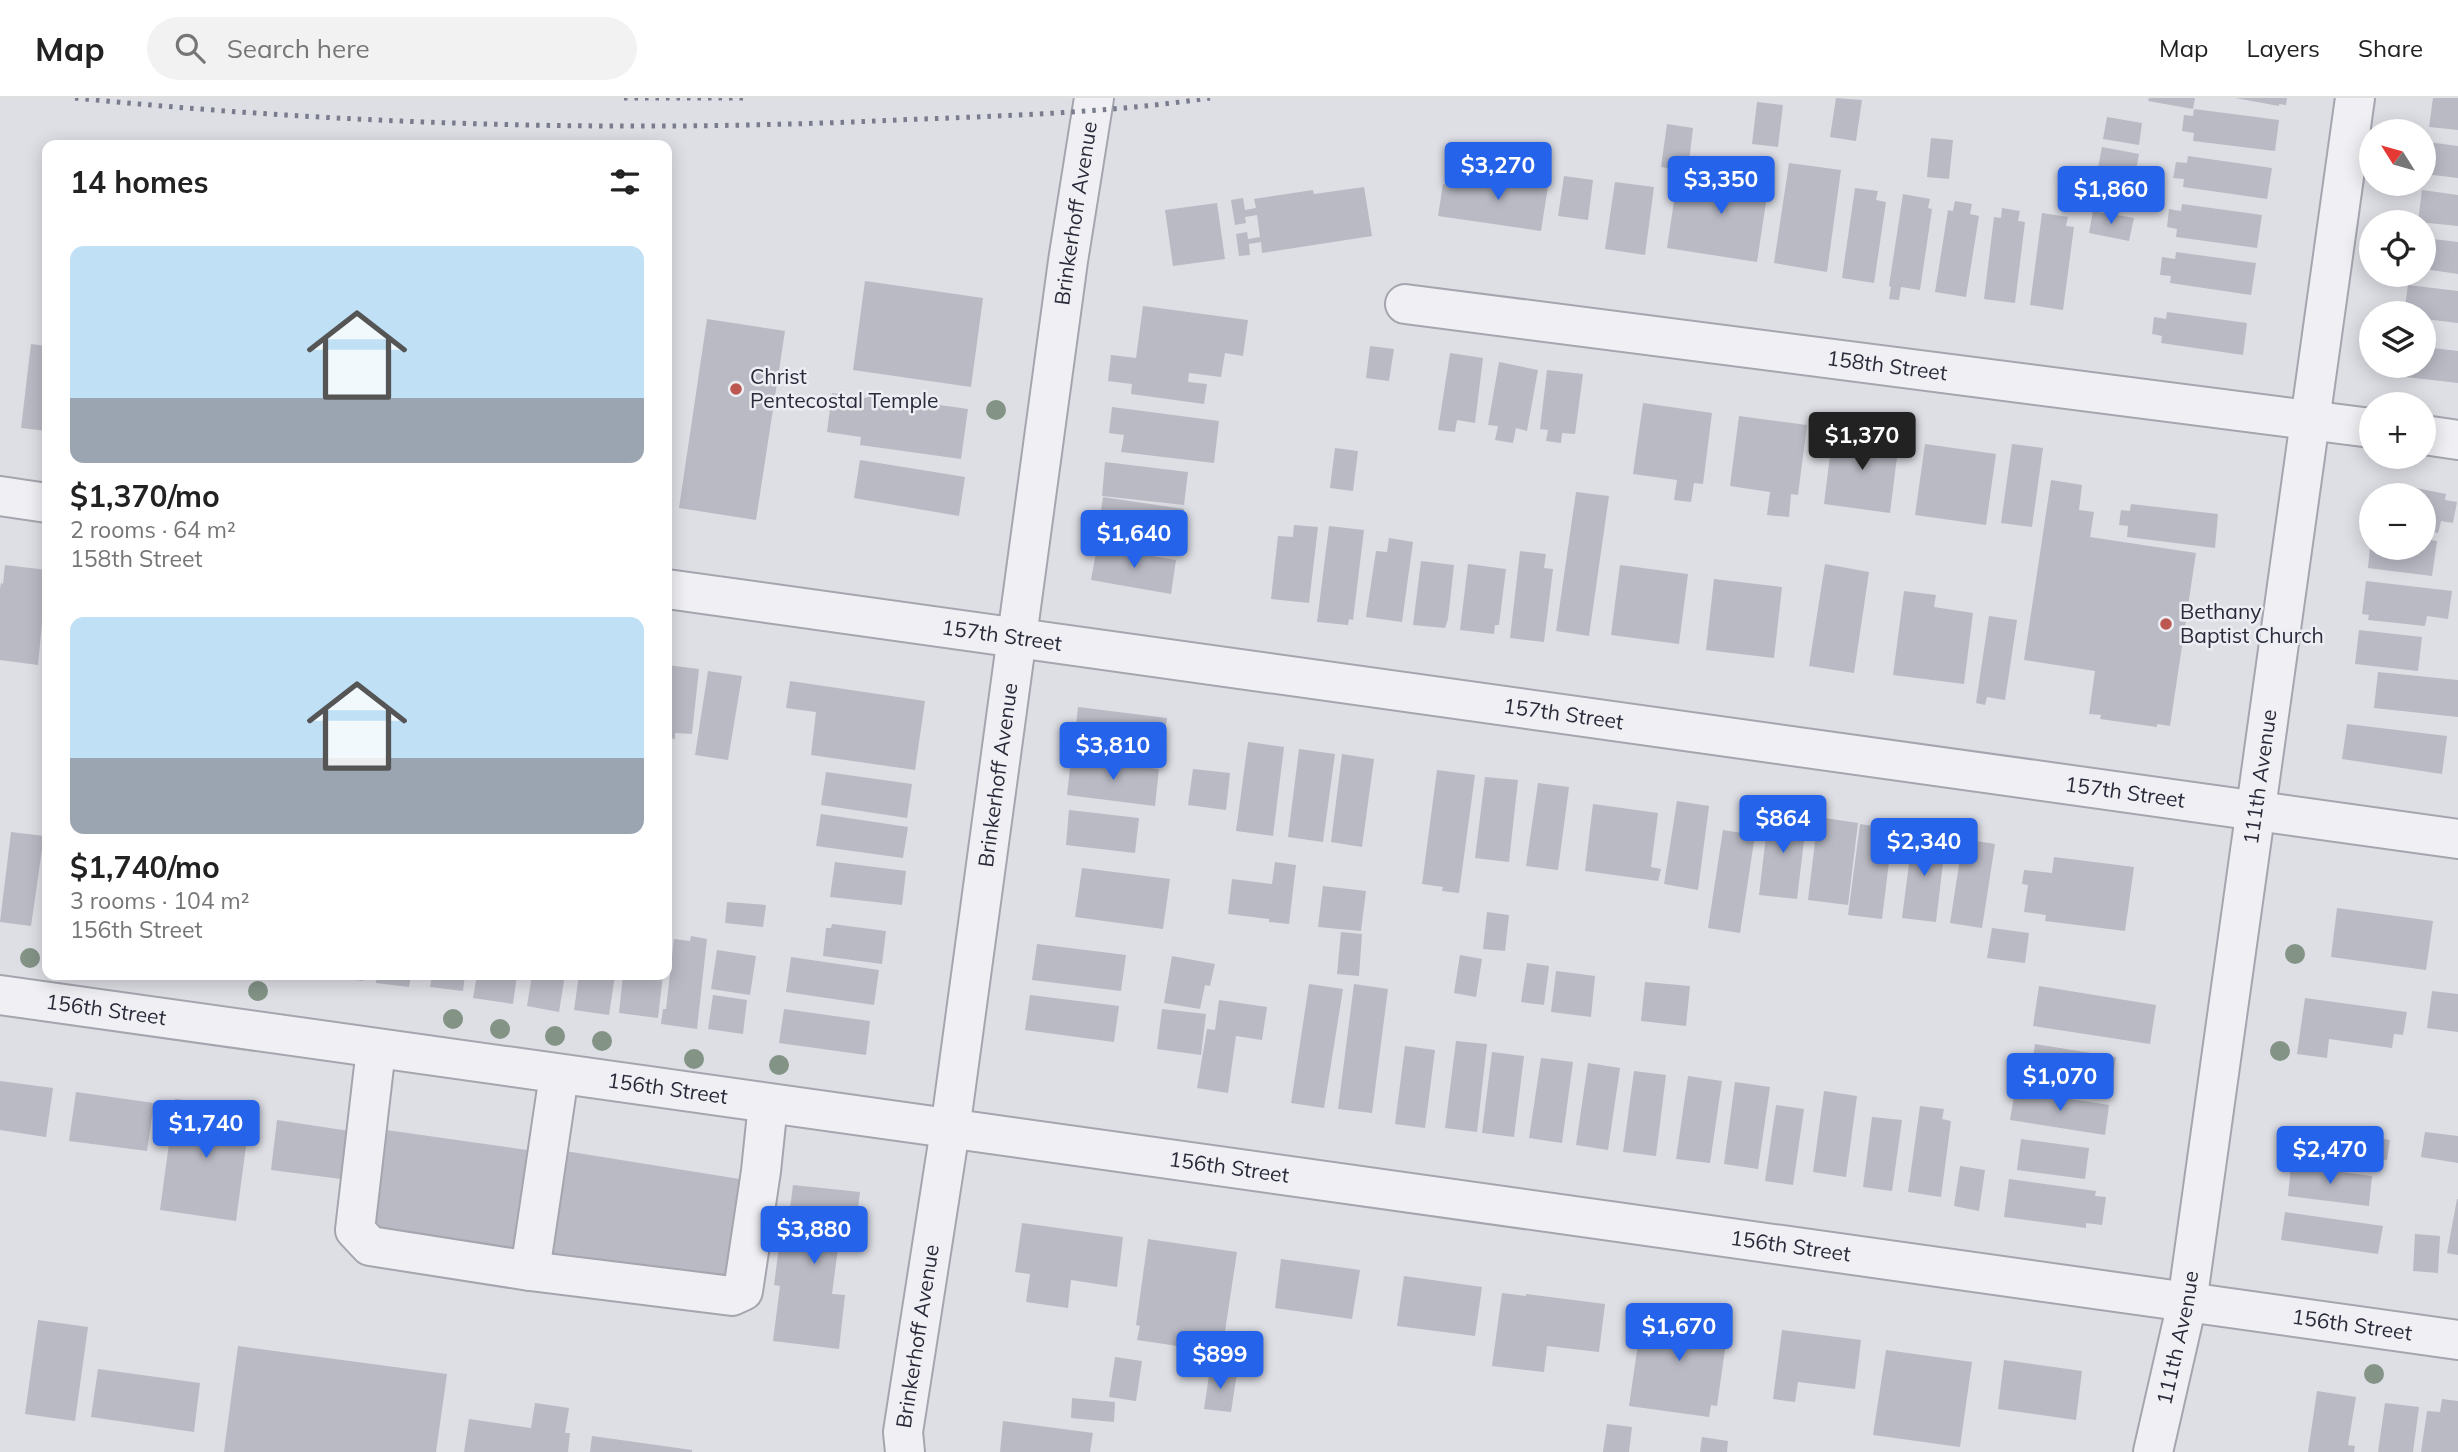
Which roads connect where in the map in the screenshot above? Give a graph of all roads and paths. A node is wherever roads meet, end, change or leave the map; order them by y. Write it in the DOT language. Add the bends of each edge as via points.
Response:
graph roads {
  1 [pos="1094,98"];
  2 [pos="2356,98"];
  3 [pos="1405,304"];
  4 [pos="2311,421"];
  5 [pos="2359,427"];
  6 [pos="2436,437"];
  7 [pos="2458,440"];
  8 [pos="0,496"];
  9 [pos="42,501"];
  10 [pos="672,590"];
  11 [pos="1018,638"];
  12 [pos="2256,811"];
  13 [pos="2458,839"];
  14 [pos="0,995"];
  15 [pos="376,1049"];
  16 [pos="559,1075"];
  17 [pos="768,1104"];
  18 [pos="950,1130"];
  19 [pos="530,1270"];
  20 [pos="2187,1303"];
  21 [pos="2458,1340"];
  22 [pos="905,1452"];
  23 [pos="2153,1452"];
  1 -- 11 [label="street, Brinkerhoff Avenue"];
  2 -- 4 [label="street, 111th Avenue"];
  3 -- 4 [label="street, 158th Street"];
  4 -- 5 [label="street, 158th Street"];
  4 -- 12 [label="street, 111th Avenue"];
  6 -- 7 [label="street"];
  8 -- 9 [label="street"];
  10 -- 11 [label="street, 157th Street"];
  11 -- 12 [label="street, 157th Street"];
  11 -- 18 [label="street, Brinkerhoff Avenue"];
  12 -- 13 [label="street, 157th Street"];
  12 -- 20 [label="street, 111th Avenue"];
  14 -- 15 [label="street, 156th Street"];
  15 -- 16 [label="street, 156th Street"];
  15 -- 19 [label="street" via="355,1230 370,1246"];
  16 -- 17 [label="street, 156th Street"];
  16 -- 19 [label="street"];
  17 -- 18 [label="street, 156th Street"];
  17 -- 19 [label="street" via="743,1291 732,1296"];
  18 -- 20 [label="street, 156th Street"];
  18 -- 22 [label="street, Brinkerhoff Avenue" via="903,1432"];
  20 -- 21 [label="street, 156th Street"];
  20 -- 23 [label="street, 111th Avenue"];
}
